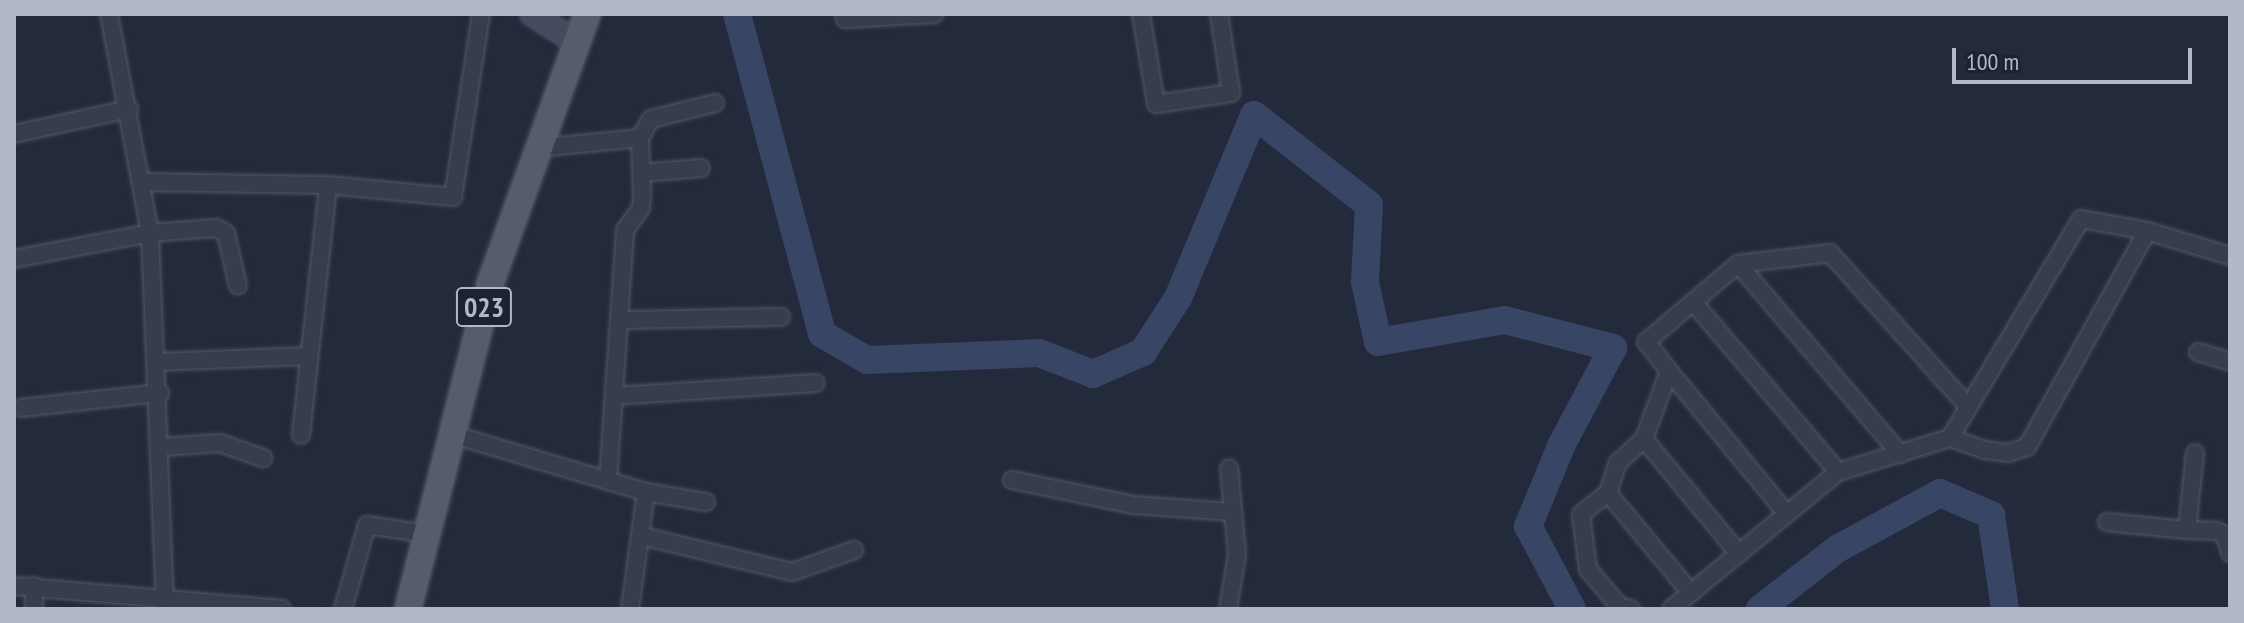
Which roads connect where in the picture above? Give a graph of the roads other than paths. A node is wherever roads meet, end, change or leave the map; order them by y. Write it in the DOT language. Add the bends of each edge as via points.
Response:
graph roads {
  1 [pos="109,14"];
  2 [pos="481,14"];
  3 [pos="532,14"];
  4 [pos="587,14"];
  5 [pos="844,14"];
  6 [pos="935,14"];
  7 [pos="1141,14"];
  8 [pos="1219,14"];
  9 [pos="576,42"];
  10 [pos="715,103"];
  11 [pos="129,109"];
  12 [pos="14,134"];
  13 [pos="640,138"];
  14 [pos="538,148"];
  15 [pos="701,168"];
  16 [pos="642,173"];
  17 [pos="143,182"];
  18 [pos="328,185"];
  19 [pos="2147,231"];
  20 [pos="150,233"];
  21 [pos="2230,256"];
  22 [pos="14,259"];
  23 [pos="1738,264"];
  24 [pos="238,286"];
  25 [pos="1693,302"];
  26 [pos="781,317"];
  27 [pos="620,320"];
  28 [pos="2198,352"];
  29 [pos="307,356"];
  30 [pos="158,362"];
  31 [pos="2230,362"];
  32 [pos="1669,371"];
  33 [pos="816,383"];
  34 [pos="160,393"];
  35 [pos="614,396"];
  36 [pos="1968,406"];
  37 [pos="21,408"];
  38 [pos="451,434"];
  39 [pos="301,435"];
  40 [pos="1950,438"];
  41 [pos="1644,439"];
  42 [pos="161,447"];
  43 [pos="2195,453"];
  44 [pos="1900,454"];
  45 [pos="263,458"];
  46 [pos="1229,468"];
  47 [pos="1838,472"];
  48 [pos="1012,480"];
  49 [pos="608,481"];
  50 [pos="646,492"];
  51 [pos="1608,493"];
  52 [pos="706,502"];
  53 [pos="1232,512"];
  54 [pos="1787,514"];
  55 [pos="2107,522"];
  56 [pos="2187,530"];
  57 [pos="428,534"];
  58 [pos="642,536"];
  59 [pos="2229,545"];
  60 [pos="854,550"];
  61 [pos="1739,554"];
  62 [pos="14,586"];
  63 [pos="34,586"];
  64 [pos="1691,593"];
  65 [pos="165,603"];
  66 [pos="34,609"];
  67 [pos="282,609"];
  68 [pos="343,609"];
  69 [pos="408,609"];
  70 [pos="630,609"];
  71 [pos="1228,609"];
  72 [pos="1631,609"];
  73 [pos="1671,609"];
  1 -- 11 [label="street"];
  2 -- 18 [label="street" via="453,197"];
  3 -- 9 [label="street"];
  4 -- 9 [label="main road, 023"];
  5 -- 6 [label="street" via="845,19"];
  7 -- 8 [label="street" via="1156,104 1231,93"];
  9 -- 14 [label="main road, 023"];
  10 -- 13 [label="street" via="651,119"];
  11 -- 12 [label="street"];
  11 -- 17 [label="street"];
  13 -- 14 [label="street"];
  13 -- 16 [label="street"];
  14 -- 38 [label="main road, 023" via="509,220"];
  15 -- 16 [label="street"];
  16 -- 27 [label="street" via="641,208 625,230"];
  17 -- 18 [label="street"];
  17 -- 20 [label="street"];
  18 -- 29 [label="street"];
  19 -- 21 [label="street"];
  19 -- 36 [label="street" via="2081,219"];
  19 -- 40 [label="street" via="2027,447 2008,453"];
  20 -- 22 [label="street"];
  20 -- 24 [label="street" via="222,229"];
  20 -- 30 [label="street"];
  23 -- 25 [label="street"];
  23 -- 36 [label="street" via="1830,253"];
  23 -- 44 [label="street"];
  25 -- 32 [label="street" via="1646,342"];
  25 -- 47 [label="street"];
  26 -- 27 [label="street"];
  27 -- 35 [label="street"];
  28 -- 31 [label="street"];
  29 -- 30 [label="street"];
  29 -- 39 [label="street"];
  30 -- 34 [label="street"];
  32 -- 41 [label="street"];
  32 -- 54 [label="street"];
  33 -- 35 [label="street"];
  34 -- 37 [label="street"];
  34 -- 42 [label="street"];
  35 -- 49 [label="street"];
  36 -- 40 [label="street"];
  38 -- 49 [label="street"];
  38 -- 57 [label="main road, 023"];
  40 -- 44 [label="street"];
  41 -- 51 [label="street" via="1618,463"];
  41 -- 61 [label="street"];
  42 -- 45 [label="street" via="220,443"];
  42 -- 65 [label="street"];
  43 -- 56 [label="street"];
  44 -- 47 [label="street"];
  46 -- 53 [label="street"];
  47 -- 54 [label="street"];
  48 -- 53 [label="street" via="1134,505"];
  49 -- 50 [label="street"];
  50 -- 52 [label="street"];
  50 -- 58 [label="street"];
  51 -- 64 [label="street"];
  51 -- 72 [label="street" via="1581,514 1588,569 1620,607"];
  53 -- 71 [label="street" via="1237,554"];
  54 -- 61 [label="street"];
  55 -- 56 [label="street"];
  56 -- 59 [label="street" via="2217,531"];
  57 -- 68 [label="street" via="367,525"];
  57 -- 69 [label="main road, 023"];
  58 -- 60 [label="street" via="792,572"];
  58 -- 70 [label="street"];
  61 -- 64 [label="street"];
  62 -- 63 [label="street"];
  63 -- 65 [label="street"];
  63 -- 66 [label="street"];
  64 -- 73 [label="street"];
  65 -- 67 [label="street"];
}
